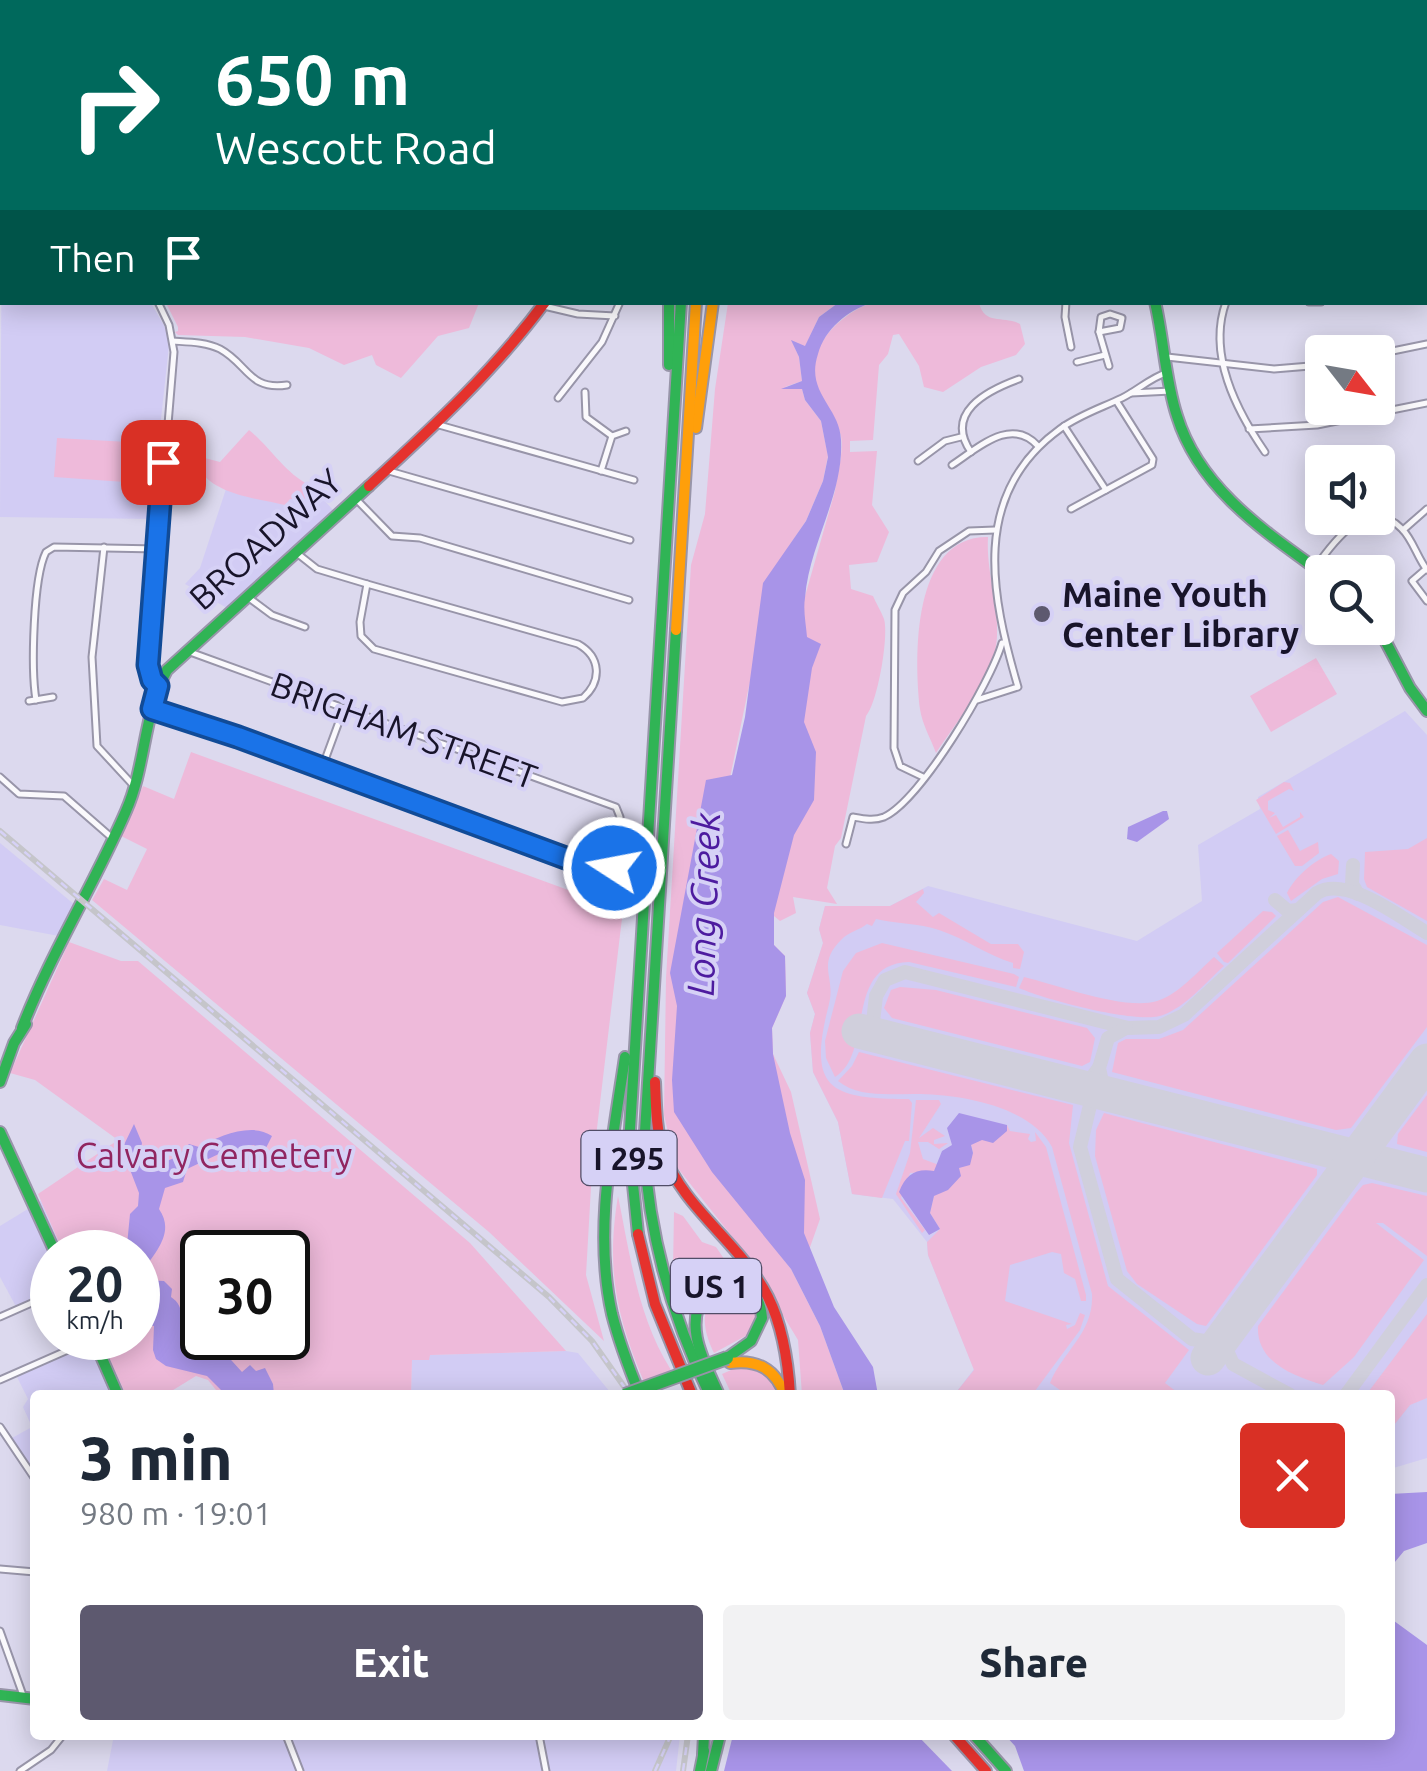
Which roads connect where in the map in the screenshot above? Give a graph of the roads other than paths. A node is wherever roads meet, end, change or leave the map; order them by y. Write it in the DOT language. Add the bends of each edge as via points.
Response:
graph roads {
  1 [pos="159,305"];
  2 [pos="543,305"];
  3 [pos="547,305"];
  4 [pos="619,305"];
  5 [pos="669,305"];
  6 [pos="681,305"];
  7 [pos="696,305"];
  8 [pos="713,305"];
  9 [pos="1066,305"];
  10 [pos="1156,305"];
  11 [pos="1225,305"];
  12 [pos="614,316"];
  13 [pos="1099,332"];
  14 [pos="173,340"];
  15 [pos="1427,344"];
  16 [pos="1071,347"];
  17 [pos="1395,351"];
  18 [pos="1105,356"];
  19 [pos="1077,362"];
  20 [pos="1223,362"];
  21 [pos="1167,364"];
  22 [pos="1109,366"];
  23 [pos="1305,366"];
  24 [pos="1019,380"];
  25 [pos="287,385"];
  26 [pos="1171,391"];
  27 [pos="585,392"];
  28 [pos="1131,394"];
  29 [pos="558,398"];
  30 [pos="1116,400"];
  31 [pos="1427,403"];
  32 [pos="436,424"];
  33 [pos="1064,426"];
  34 [pos="1249,429"];
  35 [pos="626,431"];
  36 [pos="612,436"];
  37 [pos="961,437"];
  38 [pos="1038,446"];
  39 [pos="970,452"];
  40 [pos="1265,452"];
  41 [pos="918,461"];
  42 [pos="952,464"];
  43 [pos="686,469"];
  44 [pos="386,470"];
  45 [pos="601,471"];
  46 [pos="634,480"];
  47 [pos="1106,490"];
  48 [pos="355,498"];
  49 [pos="1070,508"];
  50 [pos="1427,509"];
  51 [pos="995,530"];
  52 [pos="1402,530"];
  53 [pos="630,540"];
  54 [pos="104,547"];
  55 [pos="158,549"];
  56 [pos="296,552"];
  57 [pos="1328,555"];
  58 [pos="1305,559"];
  59 [pos="1427,569"];
  60 [pos="664,572"];
  61 [pos="368,584"];
  62 [pos="247,596"];
  63 [pos="629,600"];
  64 [pos="1427,601"];
  65 [pos="306,627"];
  66 [pos="1004,638"];
  67 [pos="1387,645"];
  68 [pos="187,651"];
  69 [pos="158,686"];
  70 [pos="52,697"];
  71 [pos="976,700"];
  72 [pos="344,708"];
  73 [pos="152,709"];
  74 [pos="1427,711"];
  75 [pos="322,768"];
  76 [pos="0,777"];
  77 [pos="923,777"];
  78 [pos="135,787"];
  79 [pos="113,839"];
  80 [pos="846,844"];
  81 [pos="642,911"];
  82 [pos="656,944"];
  83 [pos="8,1042"];
  84 [pos="0,1082"];
  85 [pos="0,1132"];
  86 [pos="44,1230"];
  87 [pos="30,1304"];
  88 [pos="0,1317"];
  89 [pos="44,1360"];
  90 [pos="103,1360"];
  91 [pos="728,1360"];
  92 [pos="0,1380"];
  93 [pos="116,1390"];
  94 [pos="638,1390"];
  95 [pos="640,1390"];
  96 [pos="690,1390"];
  97 [pos="708,1390"];
  98 [pos="717,1390"];
  99 [pos="785,1390"];
  100 [pos="788,1390"];
  101 [pos="0,1427"];
  102 [pos="30,1472"];
  103 [pos="0,1569"];
  104 [pos="30,1572"];
  105 [pos="0,1631"];
  106 [pos="0,1695"];
  107 [pos="29,1698"];
  108 [pos="59,1740"];
  109 [pos="288,1740"];
  110 [pos="540,1740"];
  111 [pos="704,1740"];
  112 [pos="719,1740"];
  113 [pos="958,1740"];
  114 [pos="978,1740"];
  115 [pos="20,1771"];
  116 [pos="300,1771"];
  117 [pos="546,1771"];
  118 [pos="700,1771"];
  119 [pos="712,1771"];
  120 [pos="986,1771"];
  121 [pos="1006,1771"];
  1 -- 14 [label="street"];
  2 -- 32 [label="main road, BROADWAY" via="510,350"];
  3 -- 12 [label="street"];
  4 -- 12 [label="street"];
  5 -- 60 [label="main road"];
  6 -- 60 [label="main road, I 295"];
  7 -- 43 [label="main road, I 295"];
  8 -- 43 [label="main road"];
  9 -- 16 [label="street"];
  10 -- 21 [label="main road"];
  11 -- 20 [label="street" via="1219,330"];
  12 -- 29 [label="street"];
  13 -- 13 [label="street" via="1101,317 1122,318 1120,328"];
  13 -- 18 [label="street"];
  14 -- 25 [label="street" via="216,347 256,382"];
  14 -- 55 [label="street"];
  15 -- 17 [label="street"];
  18 -- 19 [label="street"];
  18 -- 22 [label="street"];
  20 -- 21 [label="street"];
  20 -- 23 [label="street"];
  20 -- 34 [label="street"];
  21 -- 26 [label="main road"];
  21 -- 28 [label="street"];
  24 -- 37 [label="street" via="974,405"];
  26 -- 28 [label="street"];
  26 -- 58 [label="main road" via="1183,434 1210,478"];
  27 -- 36 [label="street" via="586,417"];
  28 -- 30 [label="street"];
  30 -- 33 [label="street"];
  30 -- 47 [label="street" via="1153,459"];
  31 -- 34 [label="street"];
  32 -- 44 [label="main road, BROADWAY"];
  32 -- 45 [label="street"];
  33 -- 38 [label="street"];
  33 -- 47 [label="street"];
  34 -- 40 [label="street"];
  35 -- 36 [label="street"];
  36 -- 45 [label="street"];
  37 -- 39 [label="street"];
  37 -- 41 [label="street"];
  38 -- 39 [label="street" via="1025,435 1006,434"];
  38 -- 51 [label="street" via="1010,486"];
  39 -- 42 [label="street"];
  43 -- 82 [label="main road, I 295"];
  44 -- 48 [label="main road, BROADWAY"];
  44 -- 53 [label="street"];
  45 -- 46 [label="street"];
  47 -- 49 [label="street"];
  48 -- 56 [label="main road, BROADWAY"];
  48 -- 63 [label="street" via="392,536 420,538"];
  50 -- 52 [label="street"];
  51 -- 66 [label="street"];
  51 -- 77 [label="street" via="969,531 939,551 894,610 894,748 900,766"];
  52 -- 57 [label="street" via="1387,520 1360,520 1343,531"];
  52 -- 59 [label="street"];
  54 -- 55 [label="street"];
  54 -- 70 [label="street" via="54,546 42,559 33,700"];
  54 -- 78 [label="street" via="92,657 98,746"];
  55 -- 69 [label="street" via="148,665"];
  56 -- 61 [label="street" via="317,569"];
  56 -- 62 [label="main road, BROADWAY"];
  59 -- 64 [label="street" via="1412,581"];
  60 -- 81 [label="main road, I 295"];
  61 -- 61 [label="street" via="584,646 595,660 594,684 583,698 562,702 374,649 361,636"];
  62 -- 65 [label="street" via="272,615"];
  62 -- 68 [label="main road, BROADWAY"];
  66 -- 71 [label="street"];
  66 -- 71 [label="street" via="1018,687"];
  67 -- 74 [label="main road"];
  68 -- 69 [label="main road, BROADWAY"];
  68 -- 72 [label="street, BRIGHAM STREET"];
  69 -- 73 [label="main road, BROADWAY"];
  71 -- 77 [label="street"];
  72 -- 75 [label="street"];
  72 -- 75 [label="street, BRIGHAM STREET" via="616,808 614,868 598,870"];
  73 -- 75 [label="street"];
  73 -- 78 [label="main road, BROADWAY"];
  76 -- 79 [label="street" via="19,794 64,796"];
  77 -- 80 [label="street" via="884,817 853,817"];
  78 -- 79 [label="main road, BROADWAY"];
  79 -- 83 [label="main road, BROADWAY" via="22,1028"];
  81 -- 94 [label="main road" via="603,1235 612,1315"];
  81 -- 96 [label="main road, I 295" via="629,1126 632,1203 656,1310"];
  82 -- 97 [label="main road, I 295" via="644,1129 648,1203 672,1311"];
  82 -- 100 [label="main road" via="661,1146 683,1191 764,1290 784,1343"];
  83 -- 84 [label="main road, BROADWAY"];
  85 -- 86 [label="main road"];
  87 -- 88 [label="street"];
  89 -- 92 [label="street"];
  90 -- 93 [label="main road"];
  91 -- 95 [label="main road, US 1, bridge"];
  91 -- 98 [label="main road, US 1" via="752,1342 762,1316 750,1292 728,1284 706,1292 693,1315"];
  91 -- 99 [label="main road" via="764,1366"];
  101 -- 102 [label="street"];
  103 -- 104 [label="street"];
  105 -- 107 [label="street"];
  106 -- 107 [label="main road"];
  108 -- 115 [label="street"];
  109 -- 116 [label="street"];
  110 -- 117 [label="street"];
  111 -- 118 [label="main road"];
  112 -- 119 [label="main road"];
  113 -- 120 [label="main road"];
  114 -- 121 [label="main road"];
}
